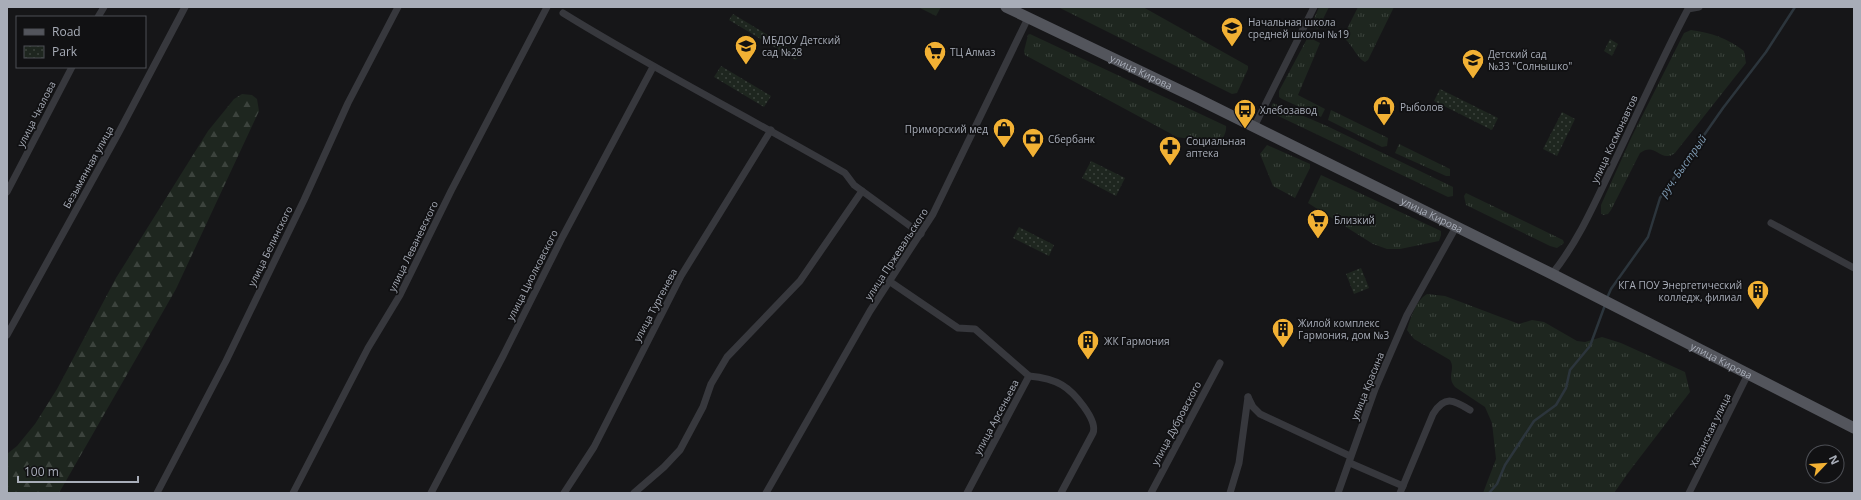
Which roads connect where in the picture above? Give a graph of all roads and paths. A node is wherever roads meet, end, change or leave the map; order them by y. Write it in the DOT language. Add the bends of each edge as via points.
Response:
graph roads {
  1 [pos="104,7"];
  2 [pos="185,7"];
  3 [pos="398,7"];
  4 [pos="547,7"];
  5 [pos="1006,7"];
  6 [pos="1314,7"];
  7 [pos="1699,7"];
  8 [pos="563,13"];
  9 [pos="99,16"];
  10 [pos="1028,18"];
  11 [pos="653,67"];
  12 [pos="71,68"];
  13 [pos="1254,127"];
  14 [pos="771,130"];
  15 [pos="7,192"];
  16 [pos="862,192"];
  17 [pos="1771,223"];
  18 [pos="1456,227"];
  19 [pos="921,234"];
  20 [pos="1854,268"];
  21 [pos="1552,274"];
  22 [pos="889,281"];
  23 [pos="7,335"];
  24 [pos="1220,363"];
  25 [pos="1748,374"];
  26 [pos="1029,376"];
  27 [pos="1470,410"];
  28 [pos="1854,428"];
  29 [pos="1350,459"];
  30 [pos="1403,486"];
  31 [pos="157,493"];
  32 [pos="293,493"];
  33 [pos="431,493"];
  34 [pos="564,493"];
  35 [pos="634,493"];
  36 [pos="766,493"];
  37 [pos="967,493"];
  38 [pos="1061,493"];
  39 [pos="1151,493"];
  40 [pos="1230,493"];
  41 [pos="1338,493"];
  42 [pos="1400,493"];
  43 [pos="1689,493"];
  1 -- 9 [label="street"];
  2 -- 23 [label="street, Безымянная улица"];
  3 -- 31 [label="street, улица Белинского" via="348,103 226,360"];
  4 -- 32 [label="street, улица Леваневского" via="451,191 403,290 368,348"];
  5 -- 10 [label="main road, улица Кирова"];
  6 -- 13 [label="street"];
  7 -- 21 [label="street, улица Космонавтов" via="1688,9 1591,210 1565,259"];
  8 -- 11 [label="street"];
  10 -- 13 [label="main road, улица Кирова"];
  10 -- 19 [label="street, улица Пржевальского" via="945,192"];
  11 -- 14 [label="street"];
  11 -- 33 [label="street, улица Циолковского"];
  12 -- 15 [label="street, улица Чкалова"];
  13 -- 18 [label="main road, улица Кирова"];
  14 -- 16 [label="street" via="845,173"];
  14 -- 34 [label="street, улица Тургенева" via="681,276 594,447"];
  16 -- 19 [label="street"];
  16 -- 35 [label="street" via="800,281 727,356 680,450 664,468"];
  17 -- 20 [label="street"];
  18 -- 21 [label="main road, улица Кирова"];
  18 -- 29 [label="street, улица Красина" via="1407,315 1375,390"];
  19 -- 22 [label="street, улица Пржевальского"];
  21 -- 25 [label="main road, улица Кирова"];
  22 -- 26 [label="street, улица Арсеньева" via="958,328 975,329"];
  22 -- 36 [label="street, улица Пржевальского"];
  24 -- 39 [label="street, улица Дубровского"];
  25 -- 28 [label="main road, улица Кирова"];
  25 -- 43 [label="street, Хасанская улица"];
  26 -- 37 [label="street, улица Арсеньева"];
  26 -- 38 [label="street" via="1052,380 1069,389 1091,419 1094,428"];
  27 -- 30 [label="street" via="1453,400 1438,406"];
  29 -- 30 [label="street"];
  29 -- 40 [label="street" via="1260,414 1248,397 1239,463"];
  29 -- 41 [label="street, улица Красина"];
  30 -- 42 [label="street"];
}
